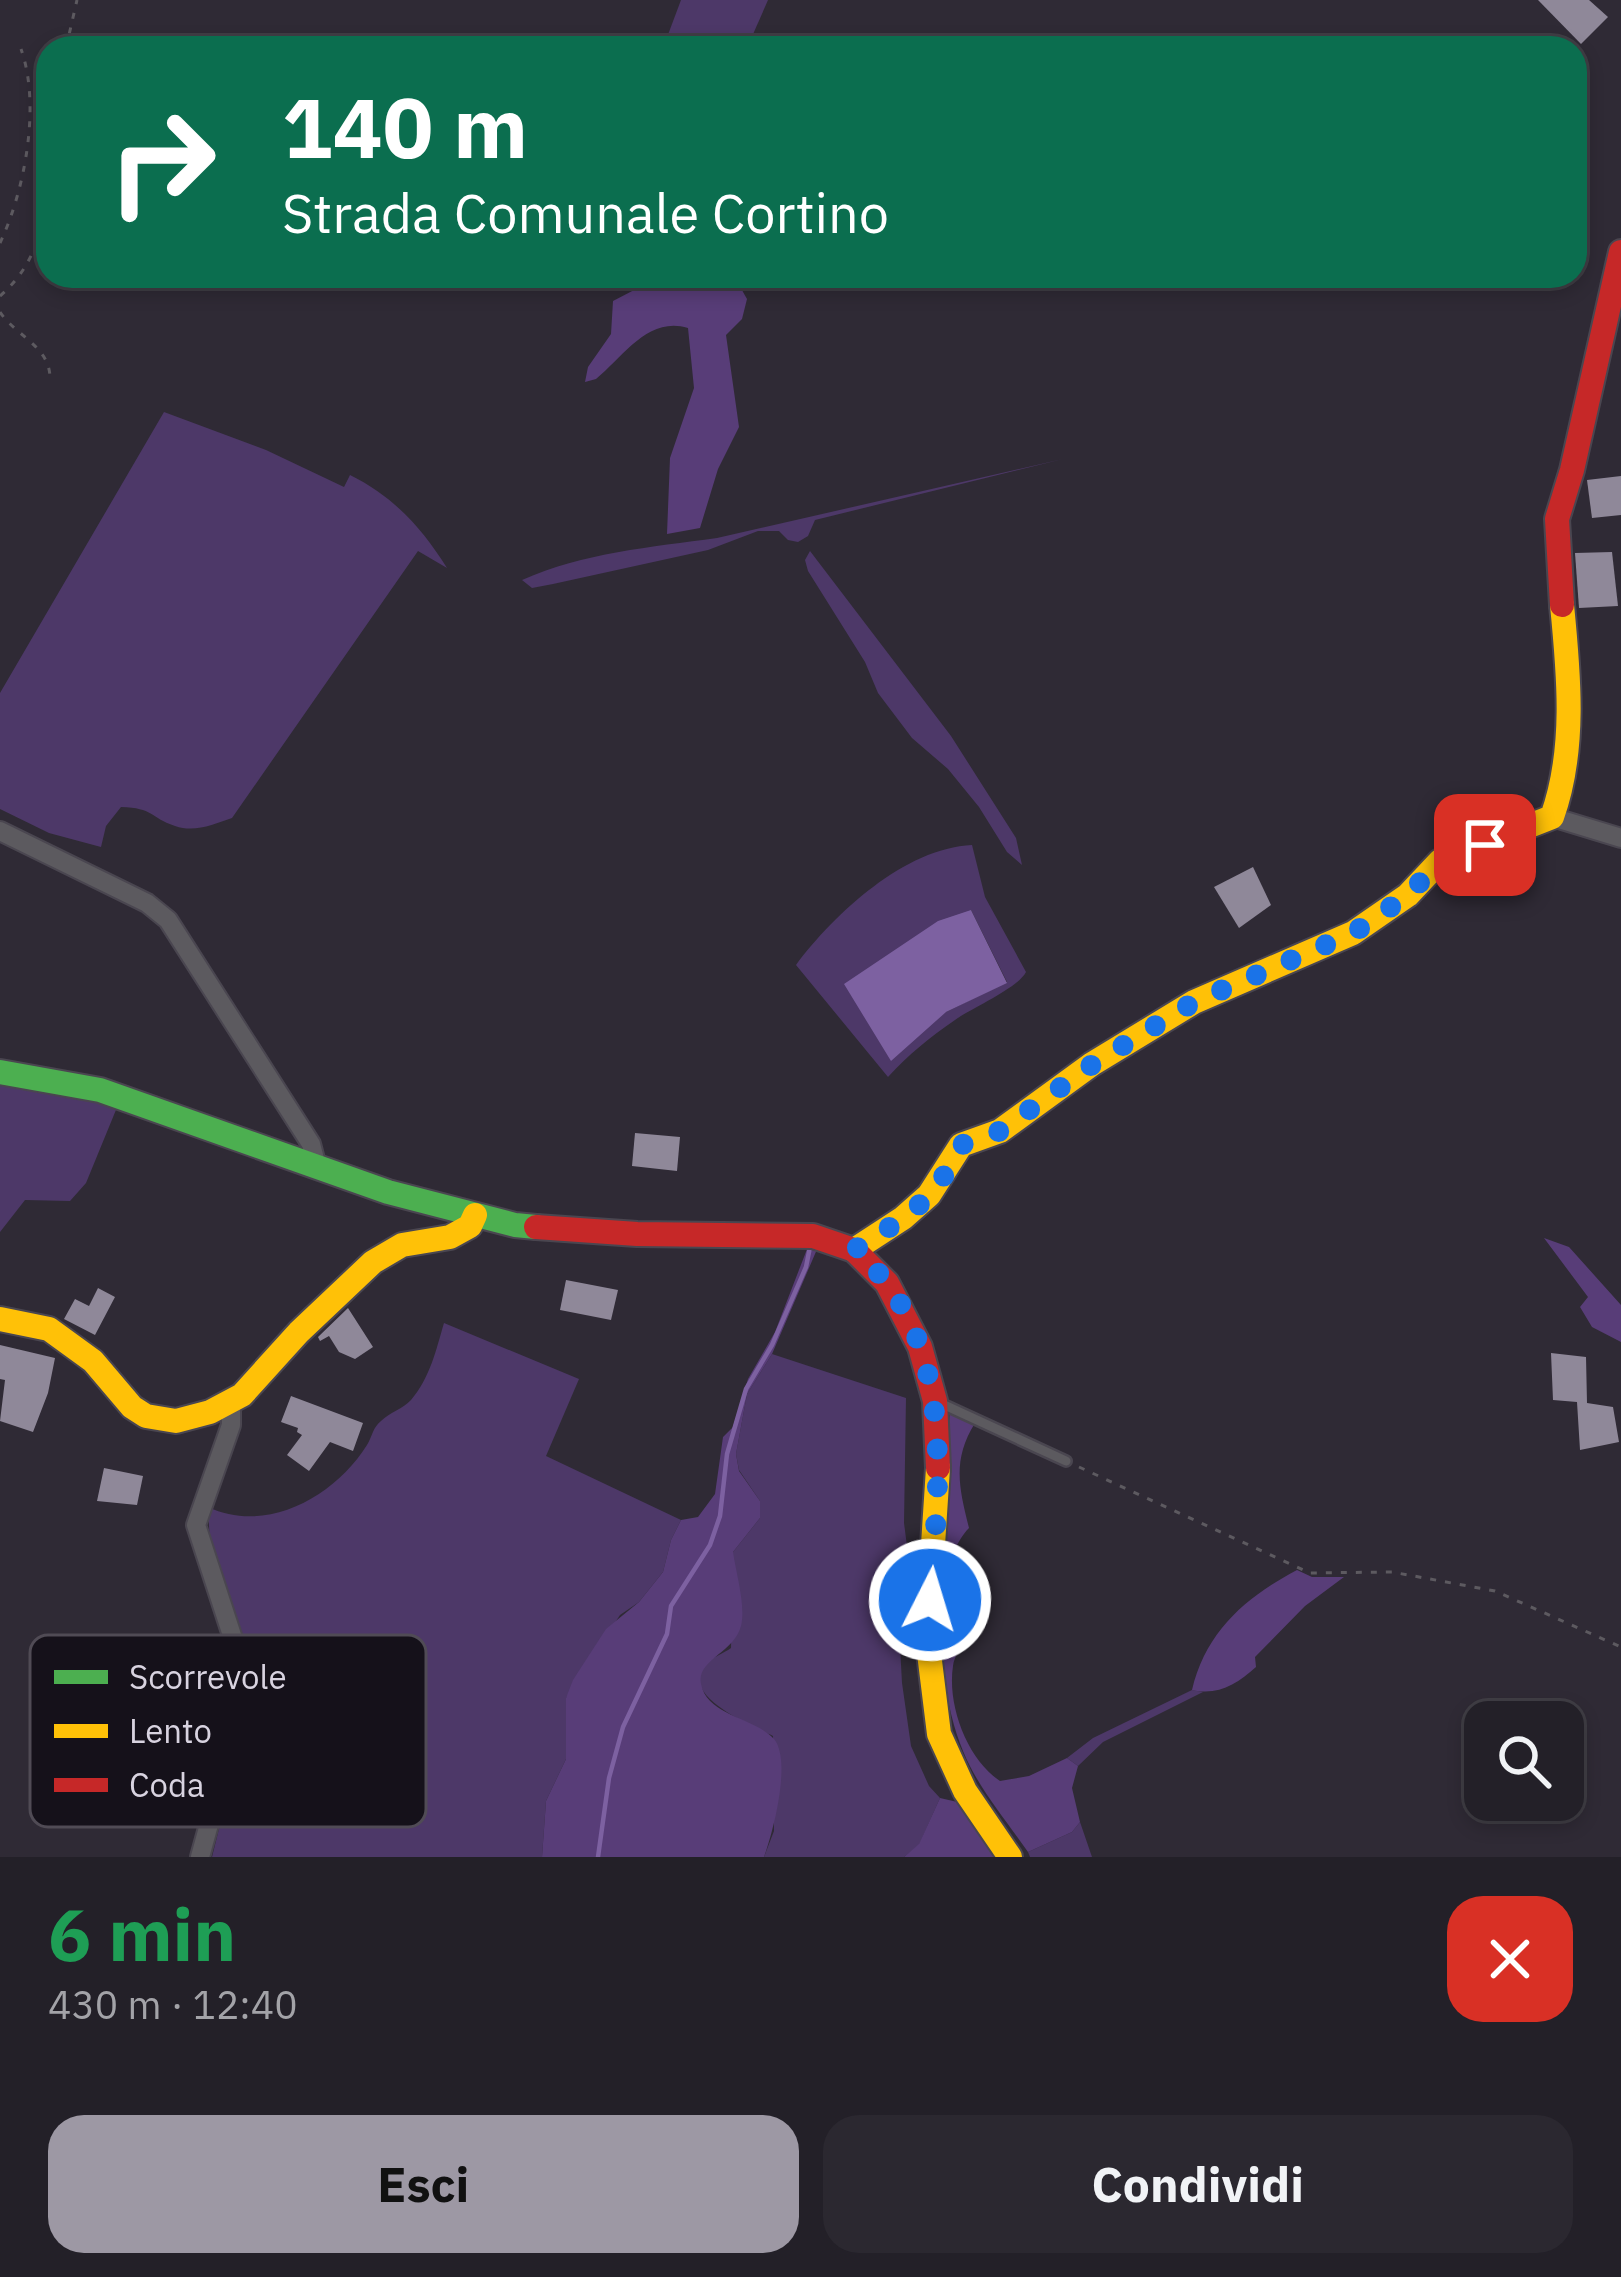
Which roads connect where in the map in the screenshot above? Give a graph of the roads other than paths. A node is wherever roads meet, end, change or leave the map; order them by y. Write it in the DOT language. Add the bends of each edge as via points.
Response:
graph roads {
  1 [pos="1621,252"];
  2 [pos="1552,817"];
  3 [pos="0,831"];
  4 [pos="1621,838"];
  5 [pos="0,1072"];
  6 [pos="317,1167"];
  7 [pos="475,1215"];
  8 [pos="854,1250"];
  9 [pos="0,1319"];
  10 [pos="935,1400"];
  11 [pos="231,1402"];
  12 [pos="1066,1461"];
  13 [pos="232,1635"];
  14 [pos="208,1827"];
  15 [pos="200,1857"];
  16 [pos="1010,1857"];
  1 -- 2 [label="street" via="1557,519 1570,686"];
  2 -- 4 [label="street"];
  2 -- 8 [label="street" via="1440,861 1353,933 1143,1032 1000,1131 961,1145 921,1207"];
  3 -- 6 [label="street" via="168,920 311,1144"];
  5 -- 6 [label="street" via="100,1090"];
  6 -- 7 [label="street"];
  7 -- 8 [label="street" via="637,1234 813,1236"];
  7 -- 11 [label="street" via="450,1237 402,1245 374,1262"];
  8 -- 10 [label="street" via="887,1283 920,1347"];
  9 -- 11 [label="street" via="50,1329 72,1343 146,1416 176,1420"];
  10 -- 12 [label="lane"];
  10 -- 16 [label="street" via="939,1489 927,1637 939,1734"];
  11 -- 13 [label="street" via="231,1425 196,1526"];
  14 -- 15 [label="street"];
}
